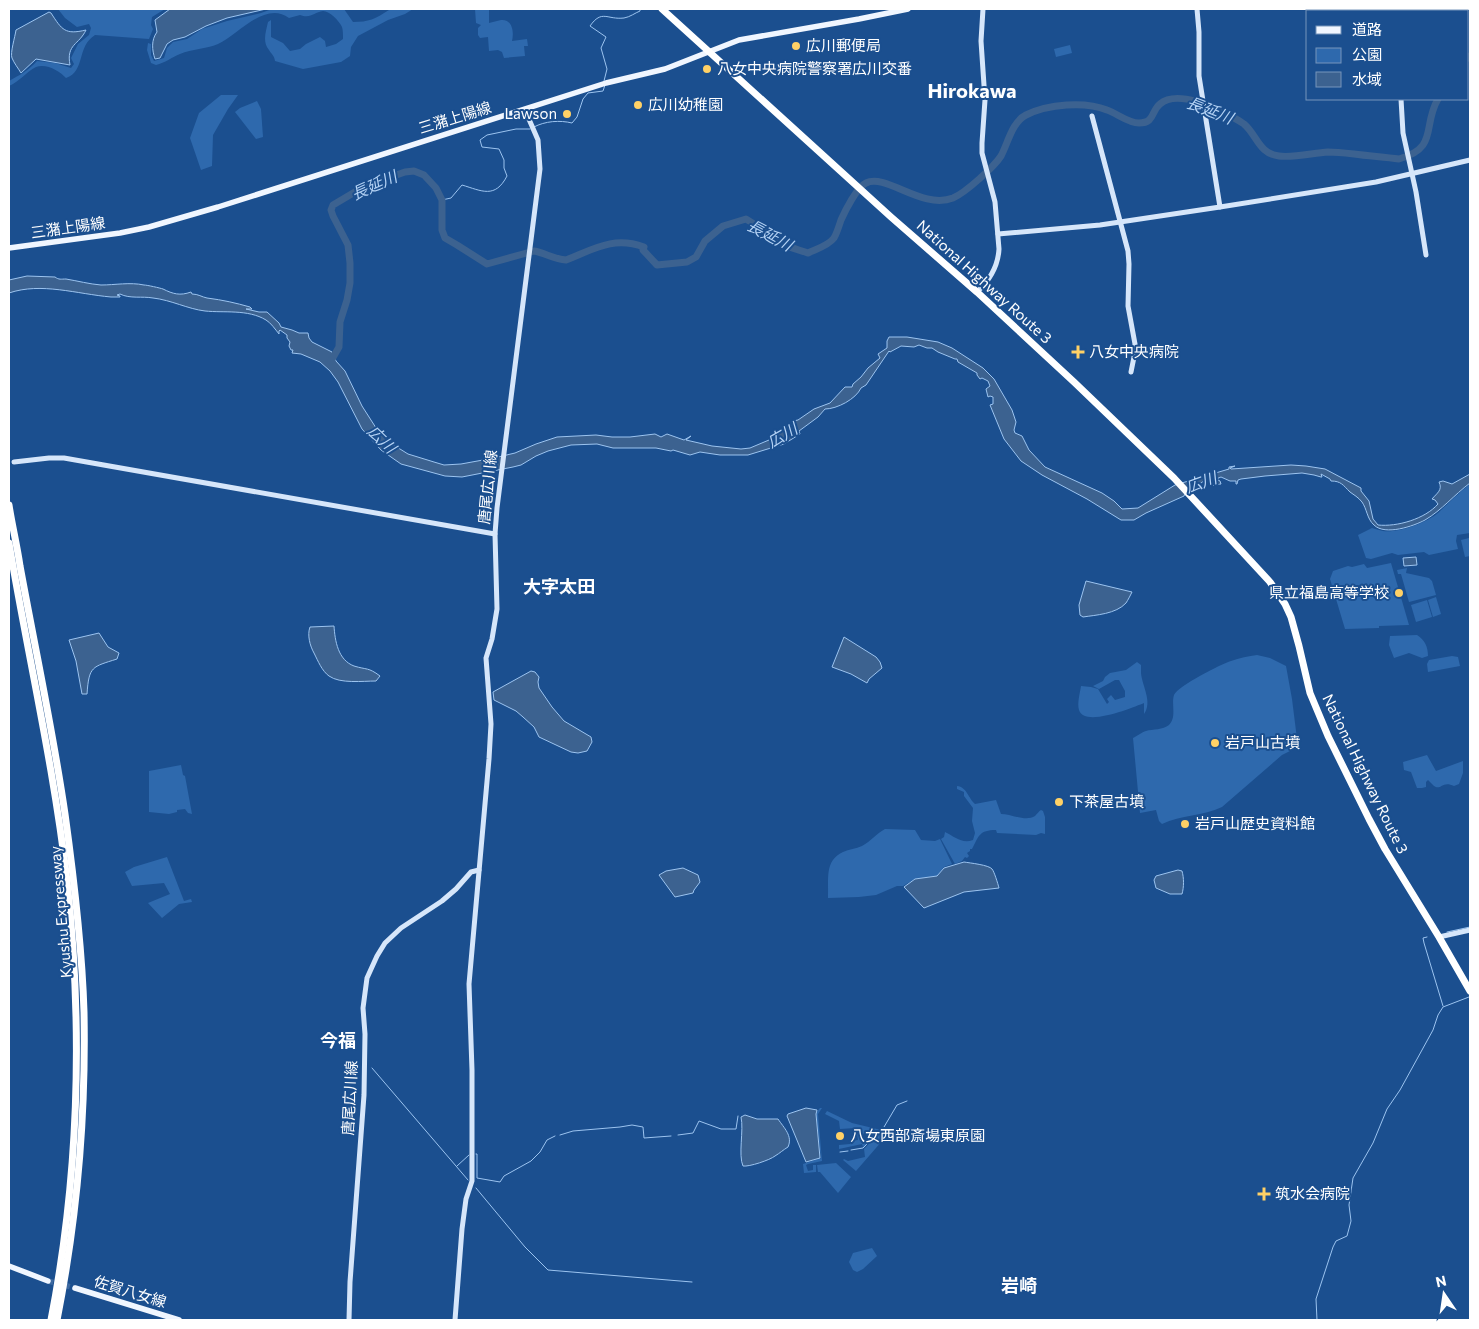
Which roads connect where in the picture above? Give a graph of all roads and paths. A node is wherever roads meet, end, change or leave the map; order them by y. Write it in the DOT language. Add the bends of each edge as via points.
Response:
graph roads {
  1 [pos="662,9"];
  2 [pos="908,9"];
  3 [pos="983,9"];
  4 [pos="1196,9"];
  5 [pos="708,51"];
  6 [pos="1401,100"];
  7 [pos="525,110"];
  8 [pos="1092,116"];
  9 [pos="1470,160"];
  10 [pos="1412,174"];
  11 [pos="1220,207"];
  12 [pos="1121,223"];
  13 [pos="998,234"];
  14 [pos="9,248"];
  15 [pos="1426,255"];
  16 [pos="977,292"];
  17 [pos="1130,372"];
  18 [pos="14,462"];
  19 [pos="9,505"];
  20 [pos="495,534"];
  21 [pos="9,543"];
  22 [pos="479,870"];
  23 [pos="1470,930"];
  24 [pos="1439,937"];
  25 [pos="1470,992"];
  26 [pos="9,1266"];
  27 [pos="48,1280"];
  28 [pos="75,1288"];
  29 [pos="51,1320"];
  30 [pos="57,1320"];
  31 [pos="179,1320"];
  32 [pos="350,1320"];
  33 [pos="455,1320"];
  1 -- 5 [label="highway, National Highway Route 3"];
  2 -- 5 [label="main road, 三潴上陽線" via="739,40"];
  3 -- 13 [label="street" via="981,41 985,100 982,153 993,193"];
  4 -- 11 [label="street" via="1200,76"];
  5 -- 7 [label="main road, 三潴上陽線" via="665,69 605,83"];
  5 -- 16 [label="highway, National Highway Route 3"];
  6 -- 10 [label="street" via="1402,127"];
  7 -- 14 [label="main road, 三潴上陽線" via="149,227"];
  7 -- 20 [label="street, 唐尾広川線" via="538,140 540,169"];
  8 -- 12 [label="street"];
  9 -- 10 [label="street"];
  10 -- 11 [label="street"];
  10 -- 15 [label="street"];
  11 -- 12 [label="street"];
  12 -- 13 [label="street"];
  12 -- 17 [label="street" via="1128,251 1128,306 1135,344"];
  13 -- 16 [label="street" via="997,263 986,284"];
  16 -- 24 [label="highway, National Highway Route 3" via="1190,494 1262,572 1285,604 1294,626 1310,693 1328,736 1385,850"];
  18 -- 20 [label="street" via="64,458"];
  19 -- 30 [label="highway, Kyushu Expressway" via="65,813 84,1010 79,1167"];
  20 -- 22 [label="street, 唐尾広川線" via="497,609 486,658 491,724"];
  21 -- 29 [label="highway, Kyushu Expressway" via="56,801 67,880 75,979 74,1144"];
  22 -- 32 [label="street, 唐尾広川線" via="471,872 442,901 386,942 367,978 363,1008 364,1095"];
  22 -- 33 [label="street, 唐尾広川線" via="468,984 472,1181 462,1229"];
  23 -- 24 [label="street"];
  24 -- 25 [label="highway, National Highway Route 3"];
  26 -- 27 [label="main road"];
  28 -- 31 [label="main road, 佐賀八女線"];
}
